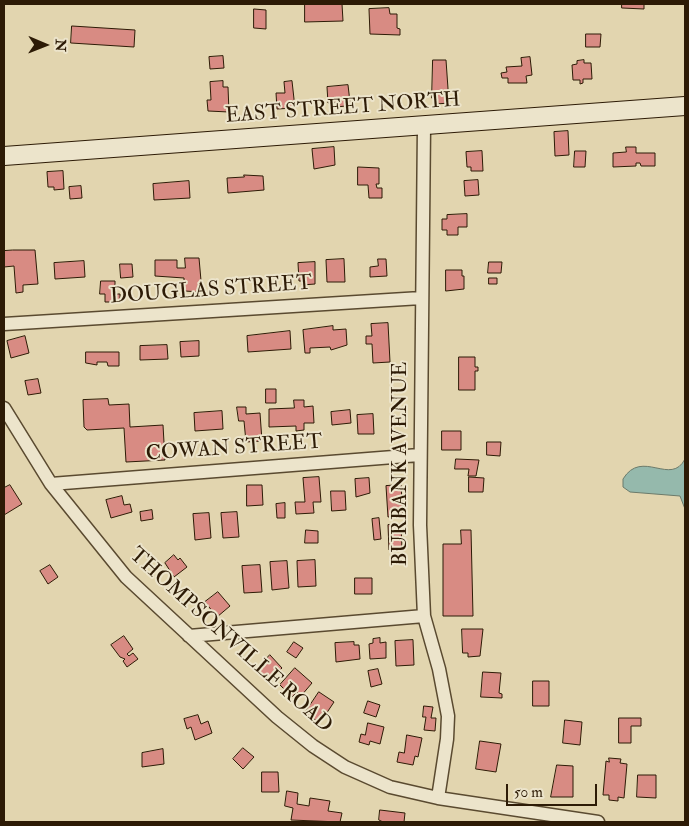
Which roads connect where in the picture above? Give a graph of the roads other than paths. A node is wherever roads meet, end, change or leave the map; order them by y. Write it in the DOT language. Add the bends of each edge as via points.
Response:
graph roads {
  1 [pos="685,106"];
  2 [pos="424,126"];
  3 [pos="4,156"];
  4 [pos="422,298"];
  5 [pos="4,324"];
  6 [pos="4,408"];
  7 [pos="419,455"];
  8 [pos="52,484"];
  9 [pos="424,616"];
  10 [pos="190,636"];
  11 [pos="438,798"];
  12 [pos="598,822"];
  1 -- 2 [label="main road, EAST STREET NORTH"];
  2 -- 3 [label="main road, EAST STREET NORTH"];
  2 -- 4 [label="street, BURBANK AVENUE"];
  4 -- 5 [label="street, DOUGLAS STREET"];
  4 -- 7 [label="street, BURBANK AVENUE"];
  6 -- 8 [label="street, THOMPSONVILLE ROAD"];
  7 -- 8 [label="street, COWAN STREET"];
  7 -- 9 [label="street, BURBANK AVENUE"];
  8 -- 10 [label="street, THOMPSONVILLE ROAD" via="126,577"];
  9 -- 10 [label="street"];
  9 -- 11 [label="street, BURBANK AVENUE" via="448,716"];
  10 -- 11 [label="street, THOMPSONVILLE ROAD" via="277,717 345,767 390,787"];
  11 -- 12 [label="street, THOMPSONVILLE ROAD"];
}
